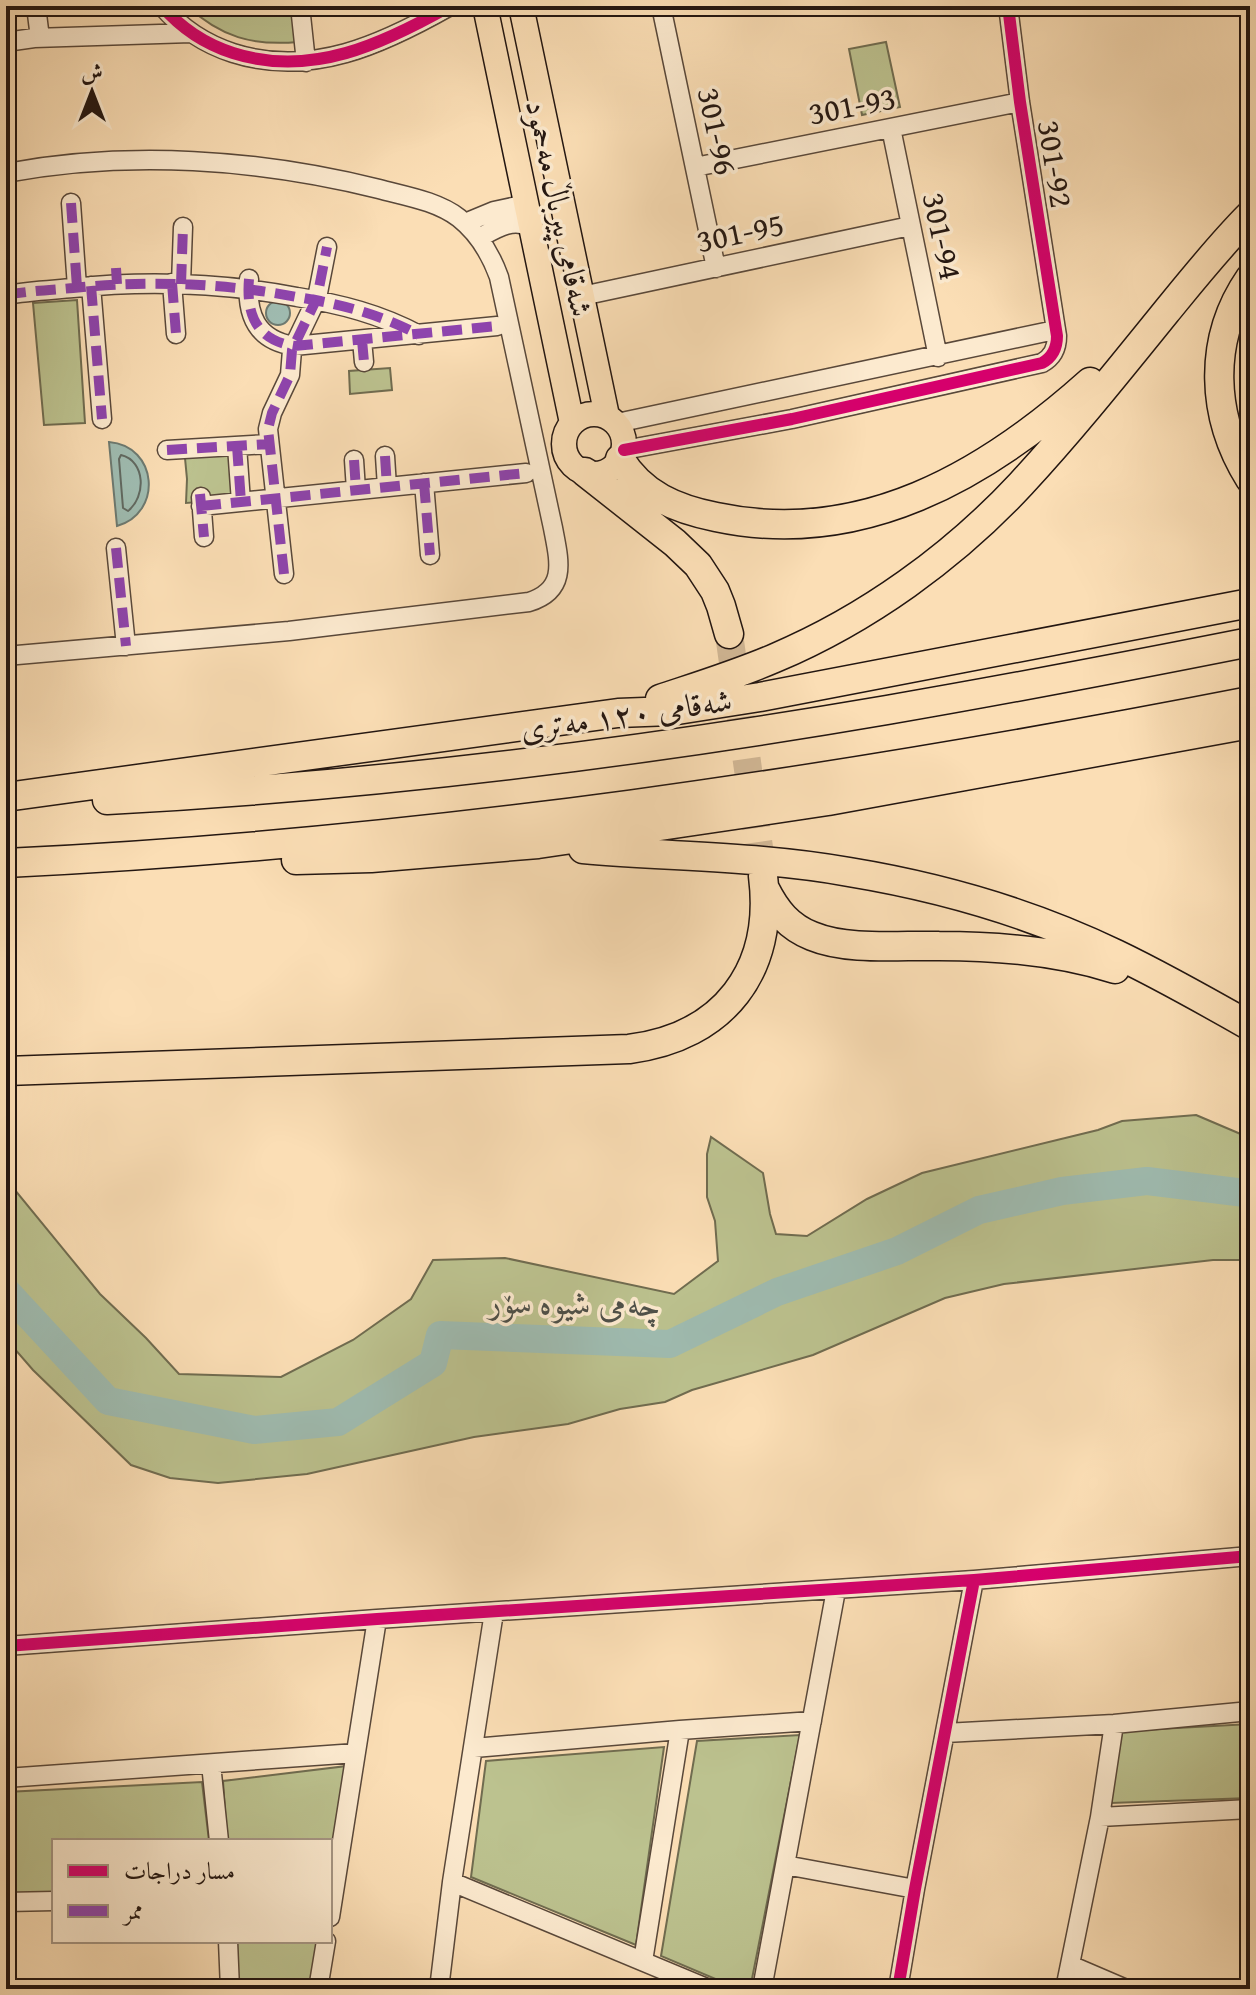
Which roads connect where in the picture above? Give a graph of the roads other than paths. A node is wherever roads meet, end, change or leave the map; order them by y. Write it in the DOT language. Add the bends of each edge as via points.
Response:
graph roads {
  1 [pos="36,6"];
  2 [pos="162,6"];
  3 [pos="300,6"];
  4 [pos="450,6"];
  5 [pos="485,6"];
  6 [pos="521,6"];
  7 [pos="661,6"];
  8 [pos="1008,6"];
  9 [pos="191,33"];
  10 [pos="40,38"];
  11 [pos="6,42"];
  12 [pos="306,62"];
  13 [pos="1020,102"];
  14 [pos="891,128"];
  15 [pos="695,167"];
  16 [pos="6,173"];
  17 [pos="71,203"];
  18 [pos="1250,215"];
  19 [pos="529,216"];
  20 [pos="465,223"];
  21 [pos="910,226"];
  22 [pos="183,227"];
  23 [pos="479,238"];
  24 [pos="327,247"];
  25 [pos="716,268"];
  26 [pos="1200,270"];
  27 [pos="1250,278"];
  28 [pos="177,284"];
  29 [pos="248,284"];
  30 [pos="84,286"];
  31 [pos="6,295"];
  32 [pos="582,296"];
  33 [pos="316,300"];
  34 [pos="497,326"];
  35 [pos="1055,330"];
  36 [pos="176,334"];
  37 [pos="419,335"];
  38 [pos="362,340"];
  39 [pos="294,346"];
  40 [pos="938,357"];
  41 [pos="364,362"];
  42 [pos="102,419"];
  43 [pos="612,420"];
  44 [pos="572,423"];
  45 [pos="269,444"];
  46 [pos="237,446"];
  47 [pos="167,450"];
  48 [pos="622,455"];
  49 [pos="385,456"];
  50 [pos="354,460"];
  51 [pos="585,472"];
  52 [pos="526,473"];
  53 [pos="1250,479"];
  54 [pos="424,483"];
  55 [pos="387,487"];
  56 [pos="356,490"];
  57 [pos="277,498"];
  58 [pos="241,502"];
  59 [pos="204,537"];
  60 [pos="116,548"];
  61 [pos="430,555"];
  62 [pos="284,574"];
  63 [pos="1250,603"];
  64 [pos="729,634"];
  65 [pos="1250,642"];
  66 [pos="126,646"];
  67 [pos="6,656"];
  68 [pos="1250,701"];
  69 [pos="618,713"];
  70 [pos="1250,724"];
  71 [pos="6,797"];
  72 [pos="6,806"];
  73 [pos="538,844"];
  74 [pos="171,854"];
  75 [pos="83,859"];
  76 [pos="6,863"];
  77 [pos="6,881"];
  78 [pos="1196,995"];
  79 [pos="1250,1026"];
  80 [pos="6,1071"];
  81 [pos="1250,1556"];
  82 [pos="974,1580"];
  83 [pos="836,1590"];
  84 [pos="494,1612"];
  85 [pos="377,1619"];
  86 [pos="6,1646"];
  87 [pos="1250,1711"];
  88 [pos="812,1721"];
  89 [pos="1114,1724"];
  90 [pos="680,1730"];
  91 [pos="945,1733"];
  92 [pos="474,1748"];
  93 [pos="356,1753"];
  94 [pos="211,1764"];
  95 [pos="6,1778"];
  96 [pos="1250,1809"];
  97 [pos="1100,1817"];
  98 [pos="219,1839"];
  99 [pos="785,1865"];
  100 [pos="452,1882"];
  101 [pos="915,1889"];
  102 [pos="52,1901"];
  103 [pos="6,1902"];
  104 [pos="332,1904"];
  105 [pos="228,1943"];
  106 [pos="326,1943"];
  107 [pos="643,1961"];
  108 [pos="1070,1965"];
  109 [pos="230,1989"];
  110 [pos="318,1989"];
  111 [pos="439,1989"];
  112 [pos="709,1989"];
  113 [pos="762,1989"];
  114 [pos="898,1989"];
  115 [pos="1065,1989"];
  116 [pos="1126,1989"];
  1 -- 10 [label="street"];
  2 -- 9 [label="street"];
  3 -- 12 [label="street"];
  4 -- 12 [label="street" via="375,43"];
  5 -- 19 [label="main road, شەقامی پیرباڵ مەحمود"];
  6 -- 32 [label="main road, شەقامی پیرباڵ مەحمود"];
  7 -- 15 [label="street, 301-96"];
  8 -- 13 [label="street, 301-92"];
  9 -- 10 [label="street"];
  9 -- 12 [label="street" via="239,55"];
  10 -- 11 [label="street"];
  13 -- 14 [label="street, 301-93"];
  13 -- 35 [label="street, 301-92"];
  14 -- 15 [label="street, 301-93"];
  14 -- 21 [label="street, 301-94"];
  15 -- 25 [label="street, 301-96"];
  16 -- 20 [label="street" via="137,160 242,164 407,196"];
  17 -- 30 [label="street"];
  18 -- 26 [label="highway"];
  19 -- 20 [label="street" via="494,211"];
  19 -- 23 [label="street"];
  19 -- 44 [label="main road, شەقامی پیرباڵ مەحمود"];
  20 -- 23 [label="street"];
  21 -- 25 [label="street, 301-95"];
  21 -- 40 [label="street, 301-94"];
  22 -- 28 [label="street"];
  23 -- 66 [label="street" via="499,277 556,542 558,572 550,591 529,602"];
  24 -- 33 [label="street"];
  25 -- 32 [label="street, 301-95"];
  26 -- 48 [label="highway" via="1107,367 1034,428 972,471 887,509 799,525 699,514 640,485"];
  26 -- 69 [label="highway" via="1020,485 929,567 843,624 776,658"];
  27 -- 53 [label="highway" via="1225,328 1220,387 1231,446"];
  28 -- 29 [label="street"];
  28 -- 30 [label="street" via="116,276"];
  28 -- 36 [label="street"];
  29 -- 33 [label="street"];
  29 -- 39 [label="street" via="253,320 274,341"];
  30 -- 31 [label="street"];
  30 -- 42 [label="street"];
  32 -- 43 [label="main road, شەقامی پیرباڵ مەحمود"];
  33 -- 37 [label="street" via="382,311"];
  33 -- 39 [label="street"];
  34 -- 37 [label="street"];
  35 -- 40 [label="street"];
  35 -- 48 [label="street" via="1056,347 1042,363"];
  37 -- 38 [label="street"];
  38 -- 39 [label="street"];
  38 -- 41 [label="street"];
  39 -- 45 [label="street" via="290,375 270,420"];
  40 -- 43 [label="street"];
  43 -- 44 [label="main road" via="588,414"];
  43 -- 48 [label="main road, شەقامی پیرباڵ مەحمود" via="624,436"];
  44 -- 51 [label="main road, شەقامی پیرباڵ مەحمود" via="564,439 567,456"];
  45 -- 46 [label="street"];
  45 -- 57 [label="street"];
  46 -- 47 [label="street"];
  46 -- 58 [label="street"];
  48 -- 51 [label="main road" via="602,473"];
  49 -- 55 [label="street"];
  50 -- 56 [label="street"];
  51 -- 64 [label="highway" via="698,565 715,591"];
  52 -- 54 [label="street"];
  54 -- 55 [label="street"];
  54 -- 61 [label="street"];
  55 -- 56 [label="street"];
  56 -- 57 [label="street"];
  57 -- 58 [label="street"];
  57 -- 62 [label="street"];
  58 -- 59 [label="street" via="201,500"];
  60 -- 66 [label="street"];
  63 -- 69 [label="highway" via="760,697"];
  65 -- 72 [label="highway, شەقامی ١٢٠ مەتری" via="886,710 653,746 373,780"];
  66 -- 67 [label="street"];
  68 -- 74 [label="highway" via="646,804"];
  69 -- 71 [label="highway"];
  70 -- 73 [label="highway" via="828,801"];
  73 -- 74 [label="highway" via="272,861"];
  73 -- 78 [label="highway" via="756,860 849,871 939,891 1071,935"];
  74 -- 75 [label="highway"];
  75 -- 76 [label="highway"];
  75 -- 77 [label="highway"];
  78 -- 79 [label="highway"];
  78 -- 80 [label="highway" via="1036,952 854,945 813,937 785,920 764,882 761,942 743,984 693,1030 646,1047"];
  81 -- 82 [label="street"];
  82 -- 83 [label="street"];
  82 -- 91 [label="street"];
  83 -- 84 [label="street"];
  83 -- 88 [label="street"];
  84 -- 85 [label="street"];
  84 -- 92 [label="street"];
  85 -- 86 [label="street"];
  85 -- 93 [label="street"];
  87 -- 89 [label="street"];
  88 -- 90 [label="street"];
  88 -- 99 [label="street"];
  89 -- 91 [label="street"];
  89 -- 97 [label="street"];
  90 -- 92 [label="street"];
  90 -- 107 [label="street"];
  91 -- 101 [label="street"];
  92 -- 100 [label="street"];
  93 -- 94 [label="street"];
  93 -- 104 [label="street"];
  94 -- 95 [label="street"];
  94 -- 98 [label="street"];
  96 -- 97 [label="street"];
  97 -- 108 [label="street"];
  99 -- 101 [label="street"];
  99 -- 113 [label="street"];
  100 -- 107 [label="street"];
  100 -- 111 [label="street"];
  101 -- 114 [label="street"];
  102 -- 103 [label="street"];
  105 -- 109 [label="street"];
  106 -- 110 [label="street"];
  107 -- 112 [label="street"];
  108 -- 115 [label="street"];
  108 -- 116 [label="street"];
}
